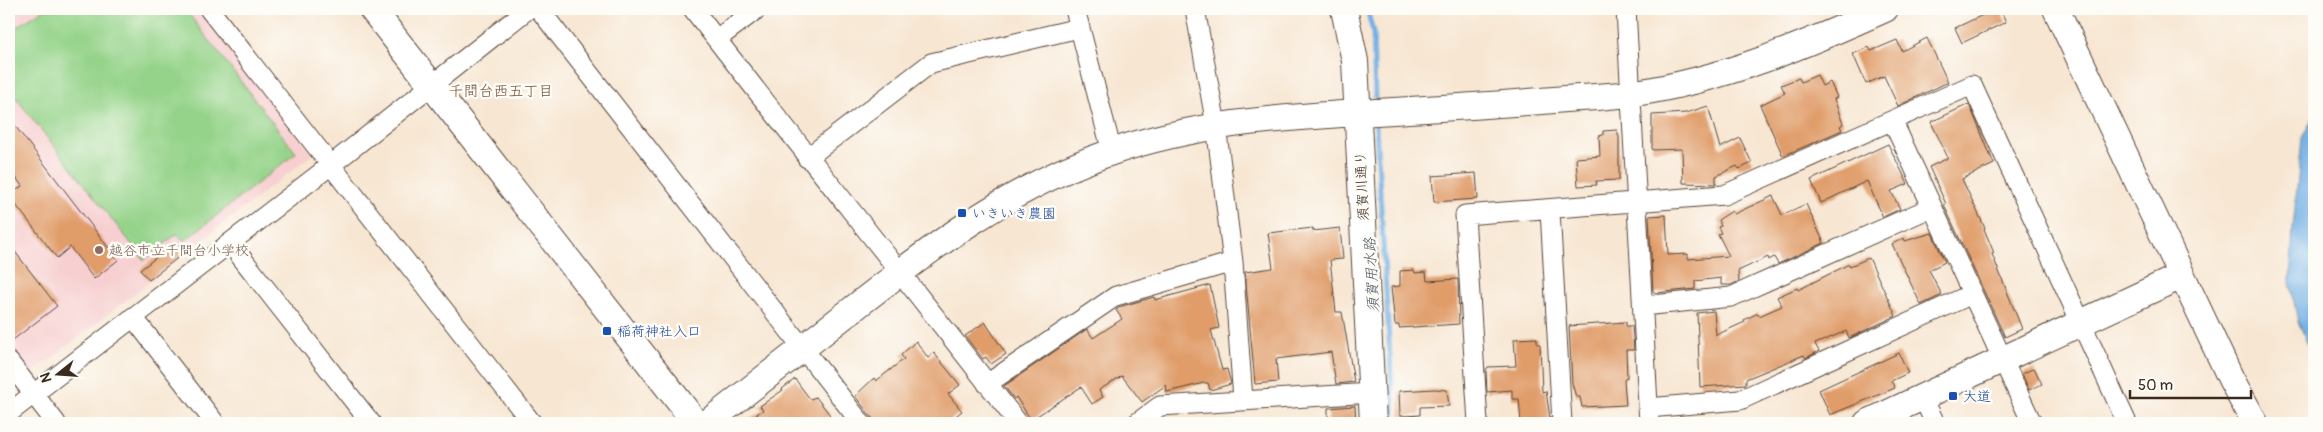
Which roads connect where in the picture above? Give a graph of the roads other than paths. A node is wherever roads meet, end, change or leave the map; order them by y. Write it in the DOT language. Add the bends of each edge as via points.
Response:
graph roads {
  1 [pos="209,9"];
  2 [pos="372,9"];
  3 [pos="528,9"];
  4 [pos="538,9"];
  5 [pos="693,9"];
  6 [pos="757,9"];
  7 [pos="1075,9"];
  8 [pos="1195,9"];
  9 [pos="1344,9"];
  10 [pos="1626,9"];
  11 [pos="1885,9"];
  12 [pos="2056,9"];
  13 [pos="1079,28"];
  14 [pos="717,39"];
  15 [pos="431,86"];
  16 [pos="1632,94"];
  17 [pos="1358,113"];
  18 [pos="1893,122"];
  19 [pos="1216,125"];
  20 [pos="1112,152"];
  21 [pos="807,158"];
  22 [pos="330,165"];
  23 [pos="1637,203"];
  24 [pos="1932,208"];
  25 [pos="1550,210"];
  26 [pos="230,243"];
  27 [pos="1233,262"];
  28 [pos="900,272"];
  29 [pos="2181,276"];
  30 [pos="1972,294"];
  31 [pos="1643,306"];
  32 [pos="133,317"];
  33 [pos="2080,323"];
  34 [pos="803,348"];
  35 [pos="2002,359"];
  36 [pos="9,362"];
  37 [pos="987,384"];
  38 [pos="1372,393"];
  39 [pos="33,394"];
  40 [pos="1923,398"];
  41 [pos="1243,400"];
  42 [pos="9,413"];
  43 [pos="1648,416"];
  44 [pos="56,423"];
  45 [pos="215,423"];
  46 [pos="372,423"];
  47 [pos="532,423"];
  48 [pos="696,423"];
  49 [pos="707,423"];
  50 [pos="861,423"];
  51 [pos="1018,423"];
  52 [pos="1137,423"];
  53 [pos="1374,423"];
  54 [pos="1478,423"];
  55 [pos="1562,423"];
  56 [pos="1867,423"];
  57 [pos="1935,423"];
  58 [pos="2032,423"];
  59 [pos="2128,423"];
  60 [pos="2255,423"];
  1 -- 22 [label="street"];
  2 -- 15 [label="street"];
  3 -- 15 [label="street"];
  4 -- 34 [label="street"];
  5 -- 14 [label="street"];
  6 -- 14 [label="street"];
  7 -- 13 [label="street"];
  8 -- 19 [label="street"];
  9 -- 17 [label="street, 須賀川通り" via="1354,52"];
  10 -- 16 [label="street"];
  11 -- 16 [label="street" via="1778,55 1702,79"];
  12 -- 29 [label="street"];
  13 -- 20 [label="street"];
  13 -- 21 [label="street" via="931,63"];
  14 -- 21 [label="street"];
  15 -- 22 [label="street"];
  15 -- 48 [label="street"];
  16 -- 17 [label="street"];
  16 -- 23 [label="street"];
  17 -- 19 [label="street"];
  17 -- 38 [label="street, 須賀川通り"];
  18 -- 23 [label="street" via="1724,195"];
  18 -- 24 [label="street"];
  18 -- 33 [label="street" via="1972,85"];
  19 -- 20 [label="street"];
  19 -- 27 [label="street"];
  20 -- 28 [label="street" via="1068,168 1026,189 961,228"];
  21 -- 28 [label="street"];
  22 -- 26 [label="street"];
  22 -- 47 [label="street"];
  23 -- 25 [label="street"];
  23 -- 31 [label="street"];
  24 -- 30 [label="street"];
  24 -- 31 [label="street" via="1732,297"];
  25 -- 54 [label="street" via="1465,215"];
  25 -- 55 [label="street"];
  26 -- 32 [label="street"];
  26 -- 46 [label="street"];
  27 -- 37 [label="street" via="1116,296"];
  27 -- 41 [label="street"];
  28 -- 34 [label="street"];
  28 -- 37 [label="street"];
  29 -- 33 [label="street"];
  29 -- 60 [label="street" via="2230,379"];
  30 -- 35 [label="street"];
  30 -- 43 [label="street" via="1740,400"];
  31 -- 43 [label="street"];
  32 -- 39 [label="street"];
  32 -- 45 [label="street"];
  33 -- 35 [label="street"];
  33 -- 59 [label="street"];
  34 -- 49 [label="street"];
  34 -- 50 [label="street"];
  35 -- 40 [label="street"];
  35 -- 58 [label="street"];
  36 -- 39 [label="street"];
  37 -- 51 [label="street"];
  38 -- 41 [label="street"];
  38 -- 53 [label="street, 須賀川通り"];
  39 -- 42 [label="street"];
  39 -- 44 [label="street"];
  40 -- 56 [label="street"];
  40 -- 57 [label="street"];
  41 -- 52 [label="street" via="1160,406"];
}
